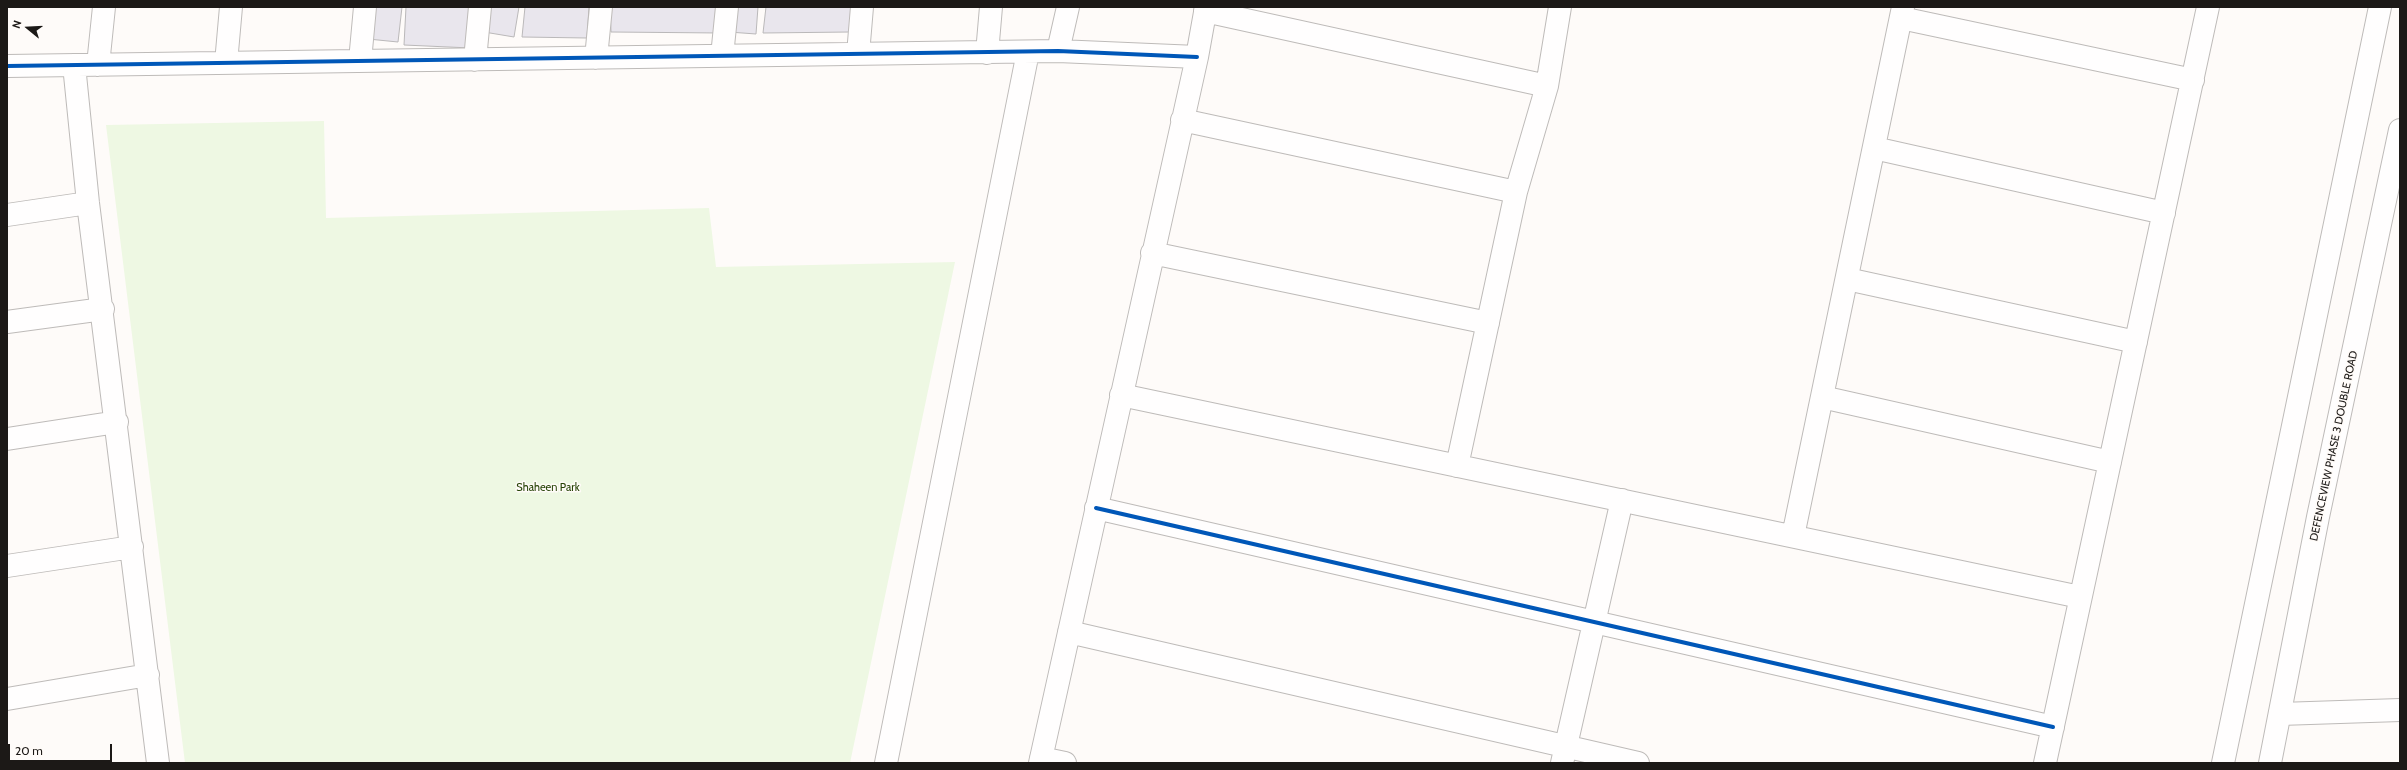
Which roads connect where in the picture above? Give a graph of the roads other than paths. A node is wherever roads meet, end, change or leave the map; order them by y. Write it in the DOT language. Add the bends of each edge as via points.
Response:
graph roads {
  1 [pos="104,7"];
  2 [pos="231,7"];
  3 [pos="365,7"];
  4 [pos="480,7"];
  5 [pos="601,7"];
  6 [pos="727,7"];
  7 [pos="862,7"];
  8 [pos="991,7"];
  9 [pos="1068,7"];
  10 [pos="1560,7"];
  11 [pos="2208,7"];
  12 [pos="2380,7"];
  13 [pos="1205,9"];
  14 [pos="1902,13"];
  15 [pos="1058,51"];
  16 [pos="1028,52"];
  17 [pos="987,53"];
  18 [pos="858,54"];
  19 [pos="722,56"];
  20 [pos="1197,57"];
  21 [pos="596,58"];
  22 [pos="475,60"];
  23 [pos="360,61"];
  24 [pos="226,63"];
  25 [pos="74,65"];
  26 [pos="98,65"];
  27 [pos="7,66"];
  28 [pos="2193,80"];
  29 [pos="1547,86"];
  30 [pos="1182,120"];
  31 [pos="2400,130"];
  32 [pos="1874,148"];
  33 [pos="1516,192"];
  34 [pos="88,203"];
  35 [pos="2164,213"];
  36 [pos="7,215"];
  37 [pos="1152,253"];
  38 [pos="1847,279"];
  39 [pos="103,309"];
  40 [pos="7,322"];
  41 [pos="1488,324"];
  42 [pos="2136,342"];
  43 [pos="1121,395"];
  44 [pos="1822,397"];
  45 [pos="117,422"];
  46 [pos="7,439"];
  47 [pos="2110,462"];
  48 [pos="1457,466"];
  49 [pos="1622,500"];
  50 [pos="1096,508"];
  51 [pos="1793,536"];
  52 [pos="132,547"];
  53 [pos="7,566"];
  54 [pos="2080,597"];
  55 [pos="1596,622"];
  56 [pos="1069,632"];
  57 [pos="148,675"];
  58 [pos="7,699"];
  59 [pos="2400,710"];
  60 [pos="2280,714"];
  61 [pos="2052,727"];
  62 [pos="1564,755"];
  63 [pos="1040,760"];
  64 [pos="158,763"];
  65 [pos="886,763"];
  66 [pos="1065,763"];
  67 [pos="1638,763"];
  68 [pos="2045,763"];
  69 [pos="2223,763"];
  70 [pos="2270,763"];
  1 -- 26 [label="street"];
  2 -- 24 [label="street"];
  3 -- 23 [label="street"];
  4 -- 22 [label="street"];
  5 -- 21 [label="street"];
  6 -- 19 [label="street"];
  7 -- 18 [label="street"];
  8 -- 17 [label="street"];
  9 -- 15 [label="street"];
  10 -- 29 [label="street"];
  11 -- 28 [label="street"];
  12 -- 69 [label="street"];
  13 -- 20 [label="street"];
  13 -- 29 [label="street"];
  14 -- 28 [label="street"];
  14 -- 32 [label="street"];
  15 -- 16 [label="street"];
  15 -- 20 [label="street"];
  16 -- 17 [label="street"];
  16 -- 65 [label="street"];
  17 -- 18 [label="street"];
  18 -- 19 [label="street"];
  19 -- 21 [label="street"];
  20 -- 30 [label="street"];
  21 -- 22 [label="street"];
  22 -- 23 [label="street"];
  23 -- 24 [label="street"];
  24 -- 26 [label="street"];
  25 -- 26 [label="street"];
  25 -- 27 [label="street"];
  25 -- 34 [label="street"];
  28 -- 35 [label="street"];
  29 -- 33 [label="street"];
  30 -- 33 [label="street"];
  30 -- 37 [label="street"];
  31 -- 60 [label="street, DEFENCEVIEW PHASE 3 DOUBLE ROAD" via="2318,518"];
  32 -- 35 [label="street"];
  32 -- 38 [label="street"];
  33 -- 41 [label="street"];
  34 -- 36 [label="street"];
  34 -- 39 [label="street"];
  35 -- 42 [label="street"];
  37 -- 41 [label="street"];
  37 -- 43 [label="street"];
  38 -- 42 [label="street"];
  38 -- 44 [label="street"];
  39 -- 40 [label="street"];
  39 -- 45 [label="street"];
  41 -- 48 [label="street"];
  42 -- 47 [label="street"];
  43 -- 48 [label="street"];
  43 -- 50 [label="street"];
  44 -- 47 [label="street"];
  44 -- 51 [label="street"];
  45 -- 46 [label="street"];
  45 -- 52 [label="street"];
  47 -- 54 [label="street"];
  48 -- 49 [label="street"];
  49 -- 51 [label="street"];
  49 -- 55 [label="street"];
  50 -- 55 [label="street"];
  50 -- 56 [label="street"];
  51 -- 54 [label="street"];
  52 -- 53 [label="street"];
  52 -- 57 [label="street"];
  54 -- 61 [label="street"];
  55 -- 61 [label="street"];
  55 -- 62 [label="street"];
  56 -- 62 [label="street"];
  56 -- 63 [label="street"];
  57 -- 58 [label="street"];
  57 -- 64 [label="street"];
  59 -- 60 [label="street"];
  60 -- 70 [label="street, DEFENCEVIEW PHASE 3 DOUBLE ROAD"];
  61 -- 68 [label="street"];
  62 -- 67 [label="street"];
  63 -- 66 [label="street"];
}
